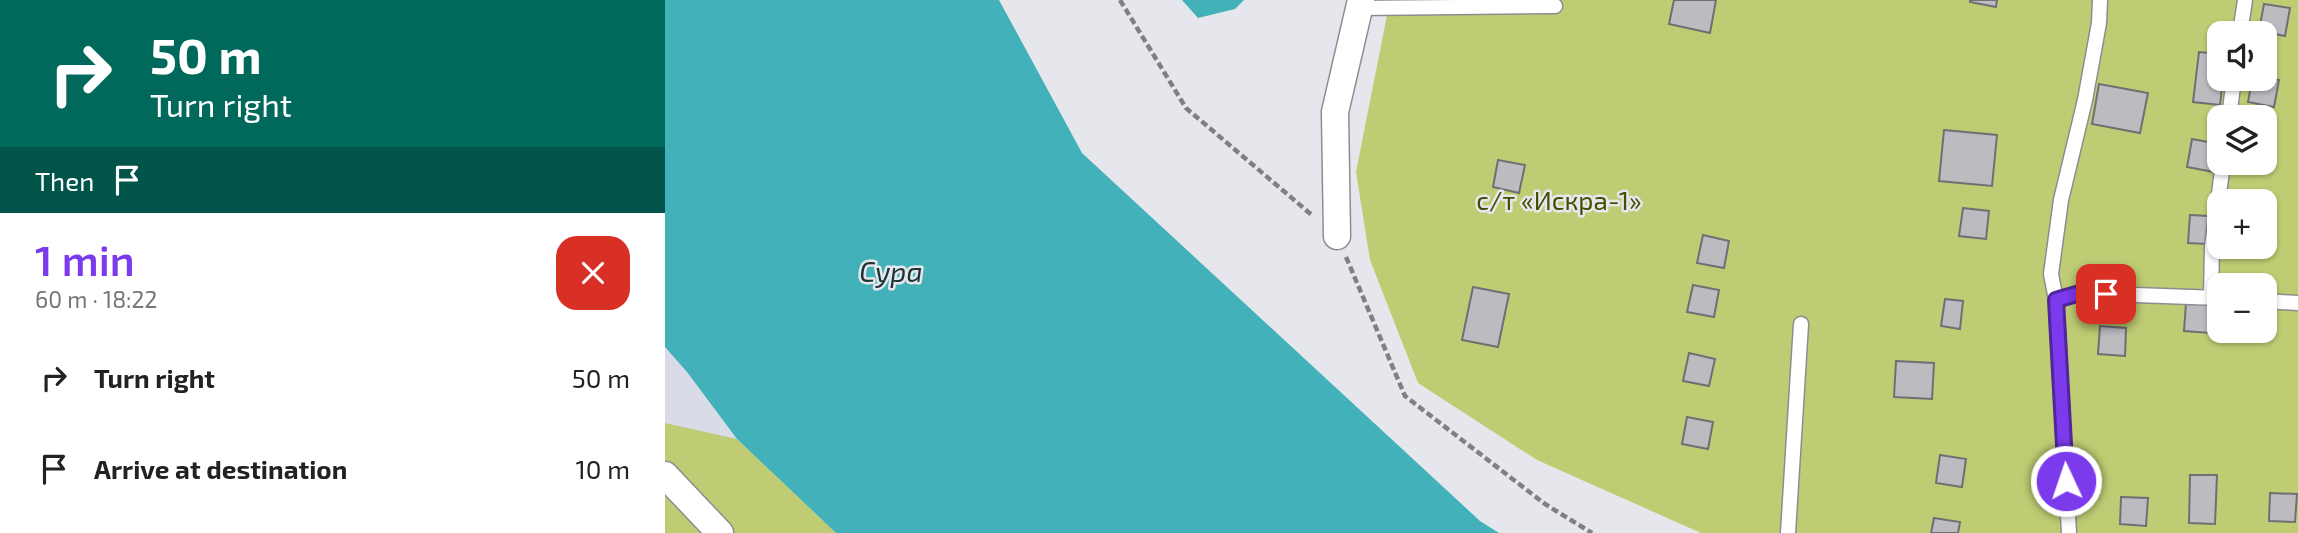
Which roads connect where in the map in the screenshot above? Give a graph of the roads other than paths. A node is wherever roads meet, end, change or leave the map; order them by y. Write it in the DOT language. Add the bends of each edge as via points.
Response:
graph roads {
  1 [pos="2100,0"];
  2 [pos="2245,0"];
  3 [pos="1360,4"];
  4 [pos="1555,6"];
  5 [pos="2242,21"];
  6 [pos="2221,175"];
  7 [pos="1337,236"];
  8 [pos="2214,273"];
  9 [pos="2207,298"];
  10 [pos="2056,300"];
  11 [pos="2277,302"];
  12 [pos="2298,303"];
  13 [pos="1801,324"];
  14 [pos="665,475"];
  15 [pos="720,533"];
  16 [pos="1788,533"];
  17 [pos="2069,533"];
  1 -- 10 [label="lane" via="2085,100 2061,200 2051,274"];
  2 -- 5 [label="lane"];
  3 -- 4 [label="lane"];
  3 -- 7 [label="street" via="1335,112"];
  6 -- 8 [label="lane" via="2212,247"];
  9 -- 10 [label="lane" via="2080,293"];
  10 -- 17 [label="lane"];
  11 -- 12 [label="lane"];
  13 -- 16 [label="lane"];
  14 -- 15 [label="street"];
}
